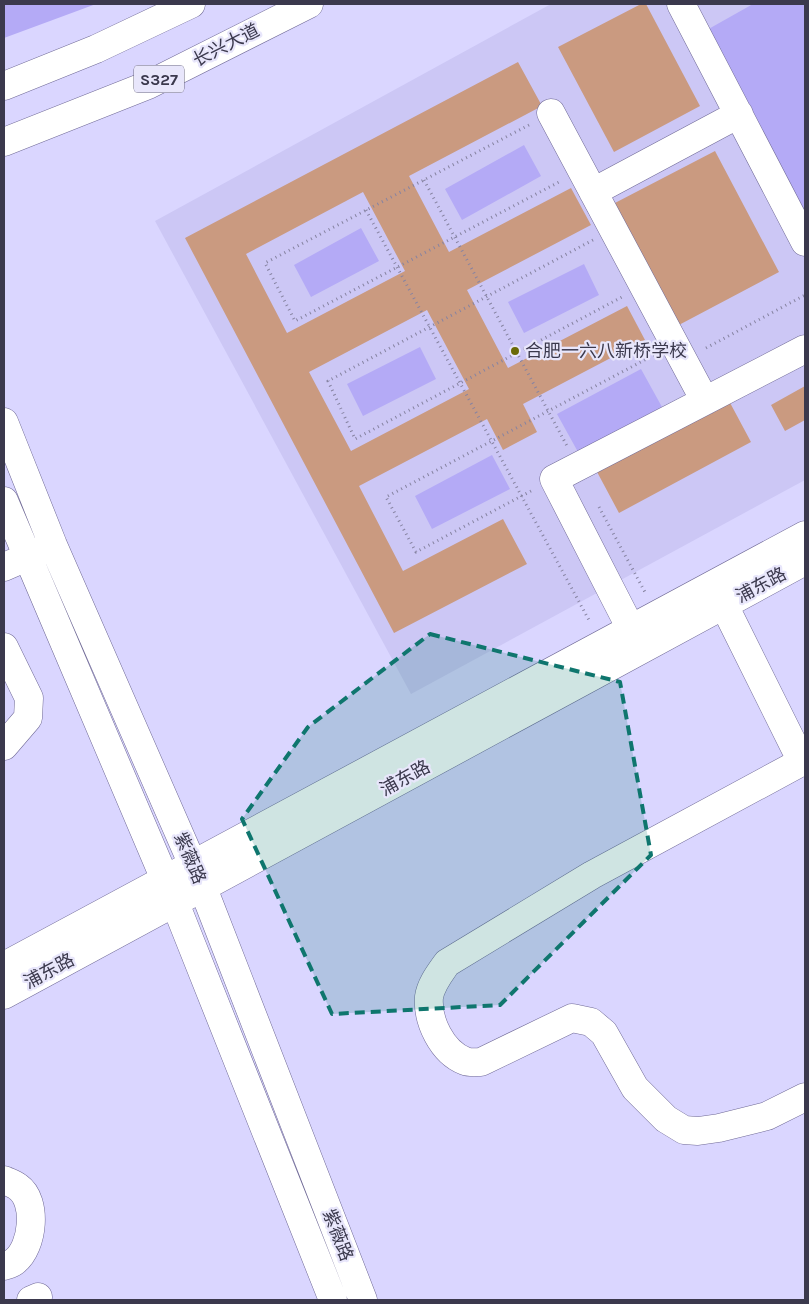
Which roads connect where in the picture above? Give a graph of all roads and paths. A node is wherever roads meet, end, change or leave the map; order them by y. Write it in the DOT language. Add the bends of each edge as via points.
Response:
graph roads {
  1 [pos="191,4"];
  2 [pos="309,4"];
  3 [pos="681,4"];
  4 [pos="4,86"];
  5 [pos="551,113"];
  6 [pos="739,114"];
  7 [pos="4,142"];
  8 [pos="424,180"];
  9 [pos="588,181"];
  10 [pos="366,210"];
  11 [pos="613,229"];
  12 [pos="805,242"];
  13 [pos="643,286"];
  14 [pos="805,294"];
  15 [pos="487,296"];
  16 [pos="430,327"];
  17 [pos="805,349"];
  18 [pos="679,352"];
  19 [pos="705,401"];
  20 [pos="4,422"];
  21 [pos="578,467"];
  22 [pos="554,479"];
  23 [pos="4,501"];
  24 [pos="596,502"];
  25 [pos="805,535"];
  26 [pos="53,545"];
  27 [pos="805,561"];
  28 [pos="16,562"];
  29 [pos="724,605"];
  30 [pos="657,615"];
  31 [pos="631,628"];
  32 [pos="602,644"];
  33 [pos="4,647"];
  34 [pos="4,746"];
  35 [pos="804,761"];
  36 [pos="198,876"];
  37 [pos="170,892"];
  38 [pos="4,966"];
  39 [pos="4,994"];
  40 [pos="805,1097"];
  41 [pos="4,1180"];
  42 [pos="4,1266"];
  43 [pos="333,1300"];
  44 [pos="363,1300"];
  1 -- 4 [label="street" via="96,49"];
  2 -- 7 [label="street, 长兴大道 / S327" via="148,85"];
  3 -- 6 [label="street"];
  5 -- 8 [label="path"];
  5 -- 9 [label="street"];
  6 -- 9 [label="street"];
  6 -- 12 [label="street"];
  8 -- 10 [label="path"];
  8 -- 15 [label="path"];
  9 -- 10 [label="path" via="295,321 265,263"];
  9 -- 11 [label="street"];
  10 -- 16 [label="path"];
  11 -- 13 [label="street"];
  11 -- 15 [label="path"];
  13 -- 16 [label="path" via="355,438 328,381"];
  13 -- 18 [label="street"];
  14 -- 18 [label="path"];
  15 -- 16 [label="path"];
  15 -- 21 [label="path"];
  16 -- 32 [label="path"];
  17 -- 19 [label="street"];
  18 -- 19 [label="street"];
  18 -- 22 [label="path" via="386,496 416,552"];
  19 -- 21 [label="street"];
  20 -- 26 [label="street, 紫薇路"];
  21 -- 22 [label="street"];
  22 -- 31 [label="street"];
  23 -- 28 [label="street, 紫薇路"];
  24 -- 30 [label="path"];
  25 -- 30 [label="street, 浦东路"];
  26 -- 28 [label="street"];
  26 -- 36 [label="street, 紫薇路"];
  27 -- 29 [label="street, 浦东路"];
  28 -- 37 [label="street, 紫薇路"];
  29 -- 35 [label="street"];
  29 -- 36 [label="street, 浦东路"];
  30 -- 31 [label="street, 浦东路"];
  31 -- 32 [label="street, 浦东路"];
  32 -- 36 [label="street, 浦东路"];
  33 -- 34 [label="street" via="29,698 28,718"];
  35 -- 40 [label="street" via="592,875 447,963 434,982 429,998 437,1036 466,1062 481,1062 572,1018 591,1022 604,1033 635,1088 666,1119 684,1130 719,1128 767,1116"];
  36 -- 37 [label="street, 浦东路"];
  36 -- 44 [label="street, 紫薇路"];
  37 -- 38 [label="street, 浦东路"];
  37 -- 39 [label="street, 浦东路"];
  37 -- 43 [label="street, 紫薇路"];
  41 -- 42 [label="street" via="19,1187 30,1204 30,1227 28,1243 15,1262"];
}
